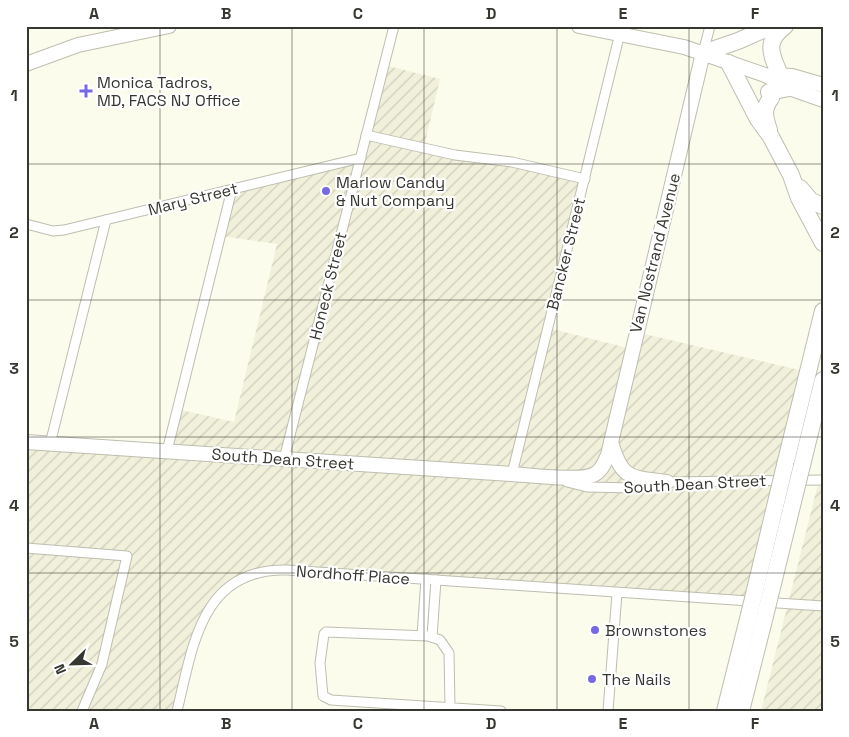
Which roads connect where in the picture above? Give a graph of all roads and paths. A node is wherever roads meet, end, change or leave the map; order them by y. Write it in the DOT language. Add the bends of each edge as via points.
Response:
graph roads {
  1 [pos="169,26"];
  2 [pos="394,26"];
  3 [pos="579,26"];
  4 [pos="710,26"];
  5 [pos="772,26"];
  6 [pos="785,26"];
  7 [pos="620,33"];
  8 [pos="703,53"];
  9 [pos="729,63"];
  10 [pos="26,64"];
  11 [pos="778,79"];
  12 [pos="823,85"];
  13 [pos="823,100"];
  14 [pos="366,135"];
  15 [pos="771,137"];
  16 [pos="361,158"];
  17 [pos="791,175"];
  18 [pos="585,179"];
  19 [pos="232,189"];
  20 [pos="823,206"];
  21 [pos="106,220"];
  22 [pos="26,224"];
  23 [pos="823,243"];
  24 [pos="823,312"];
  25 [pos="823,380"];
  26 [pos="821,392"];
  27 [pos="611,441"];
  28 [pos="26,442"];
  29 [pos="50,444"];
  30 [pos="167,451"];
  31 [pos="284,459"];
  32 [pos="512,474"];
  33 [pos="594,475"];
  34 [pos="540,476"];
  35 [pos="823,480"];
  36 [pos="667,482"];
  37 [pos="26,548"];
  38 [pos="426,580"];
  39 [pos="436,580"];
  40 [pos="617,593"];
  41 [pos="823,606"];
  42 [pos="422,635"];
  43 [pos="432,637"];
  44 [pos="450,707"];
  45 [pos="473,710"];
  46 [pos="82,711"];
  47 [pos="177,711"];
  48 [pos="501,711"];
  49 [pos="608,711"];
  50 [pos="725,711"];
  51 [pos="741,711"];
  1 -- 10 [label="main road" via="78,45"];
  2 -- 14 [label="street, Honeck Street"];
  3 -- 7 [label="main road"];
  4 -- 8 [label="street, Van Nostrand Avenue"];
  5 -- 8 [label="highway"];
  6 -- 11 [label="highway" via="771,44"];
  7 -- 8 [label="main road"];
  7 -- 18 [label="street, Bancker Street"];
  8 -- 9 [label="main road"];
  8 -- 27 [label="main road, Van Nostrand Avenue"];
  9 -- 11 [label="main road"];
  9 -- 15 [label="highway"];
  11 -- 12 [label="main road" via="792,76"];
  11 -- 13 [label="main road"];
  11 -- 15 [label="highway" via="769,92 771,98 765,113"];
  14 -- 16 [label="street, Honeck Street"];
  14 -- 18 [label="street"];
  15 -- 17 [label="highway"];
  16 -- 19 [label="street, Mary Street"];
  16 -- 31 [label="street, Honeck Street"];
  17 -- 20 [label="highway" via="807,198"];
  17 -- 23 [label="highway" via="799,198"];
  18 -- 32 [label="street, Bancker Street"];
  19 -- 21 [label="street, Mary Street"];
  19 -- 30 [label="street"];
  21 -- 22 [label="street, Mary Street" via="59,231"];
  21 -- 29 [label="street"];
  24 -- 50 [label="highway, bridge"];
  25 -- 26 [label="highway"];
  26 -- 51 [label="highway, bridge"];
  27 -- 33 [label="main road, Van Nostrand Avenue" via="602,468"];
  27 -- 36 [label="main road" via="618,464 627,473"];
  28 -- 29 [label="main road, South Dean Street"];
  29 -- 30 [label="main road, South Dean Street"];
  30 -- 31 [label="main road, South Dean Street"];
  31 -- 32 [label="main road, South Dean Street"];
  32 -- 34 [label="main road, South Dean Street"];
  33 -- 34 [label="main road, South Dean Street" via="581,478"];
  34 -- 36 [label="street, South Dean Street" via="587,487 634,488"];
  35 -- 36 [label="street, South Dean Street"];
  37 -- 46 [label="street" via="127,556 102,664"];
  38 -- 39 [label="street, Nordhoff Place"];
  38 -- 42 [label="street"];
  38 -- 47 [label="street, Nordhoff Place" via="278,570 245,577 218,596 200,624"];
  39 -- 40 [label="street, Nordhoff Place"];
  39 -- 43 [label="street"];
  40 -- 41 [label="street, Nordhoff Place"];
  40 -- 49 [label="street"];
  42 -- 43 [label="street"];
  42 -- 44 [label="street" via="326,632 320,663 323,696 332,700"];
  43 -- 44 [label="street" via="440,640 449,653"];
  44 -- 45 [label="street"];
  45 -- 48 [label="street"];
}
